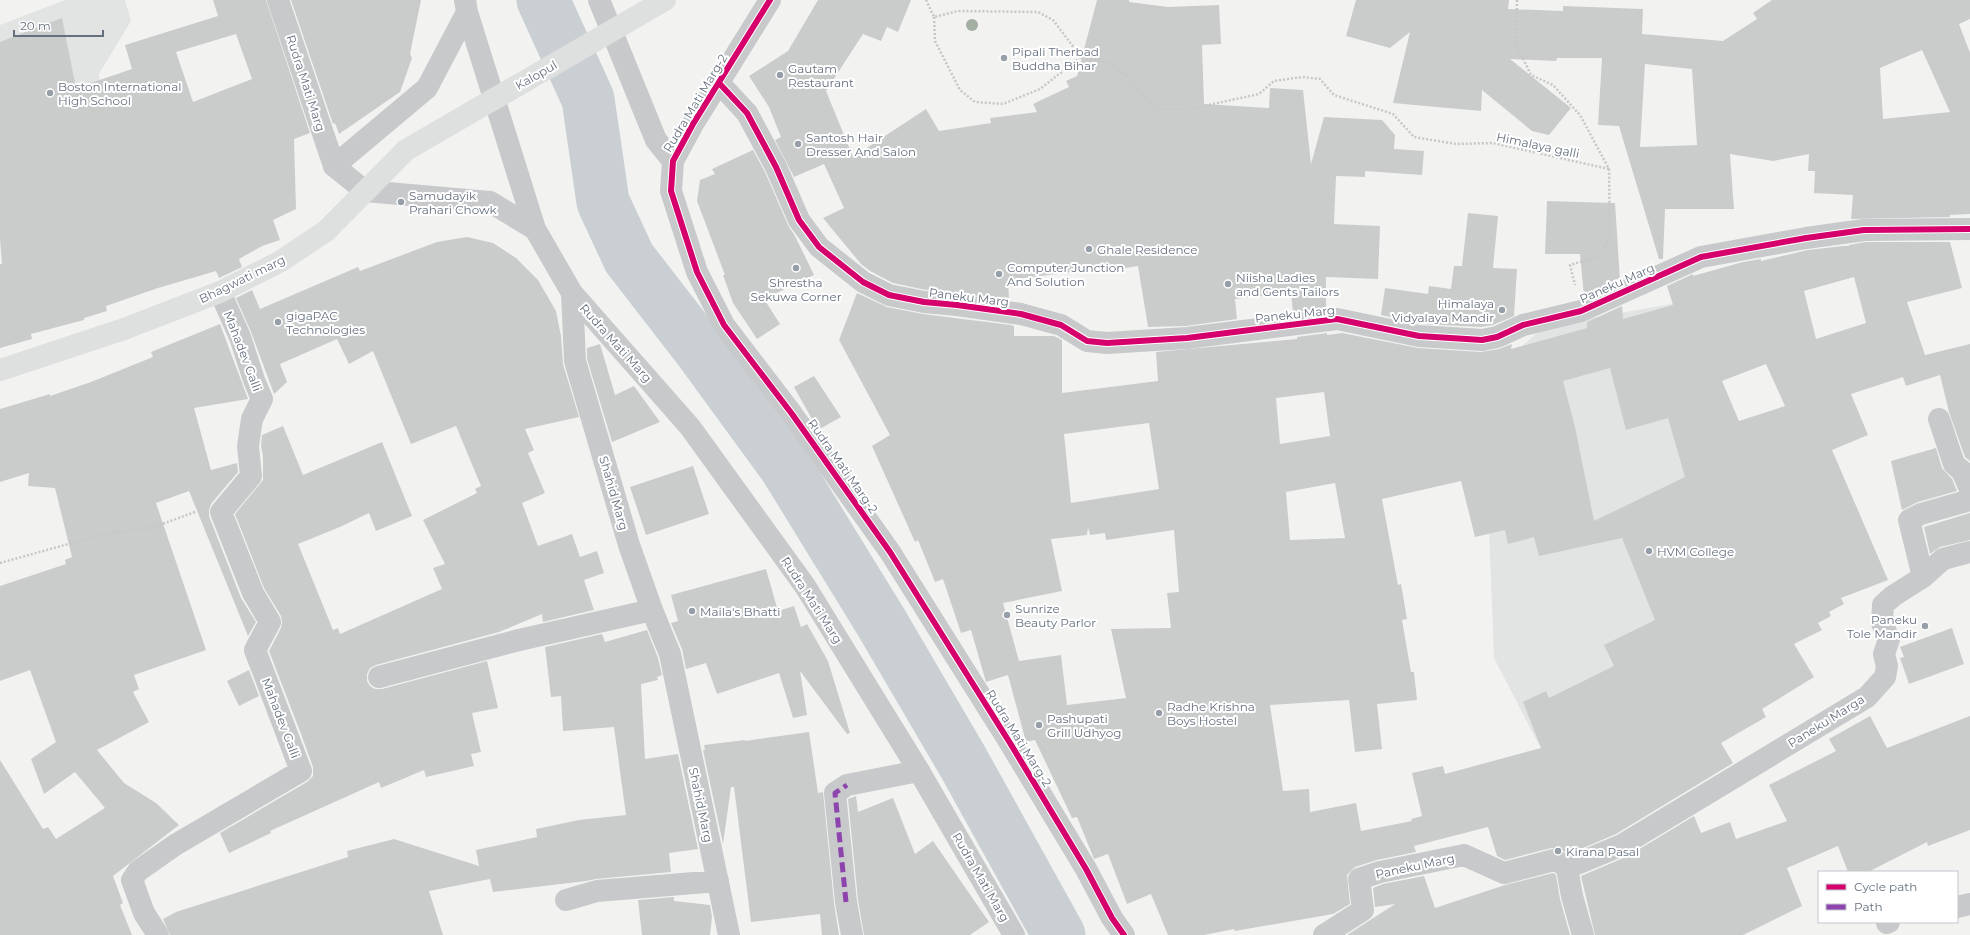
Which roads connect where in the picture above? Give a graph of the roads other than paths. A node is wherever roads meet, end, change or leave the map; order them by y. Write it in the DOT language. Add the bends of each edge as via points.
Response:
graph roads {
  1 [pos="278,0"];
  2 [pos="599,0"];
  3 [pos="665,0"];
  4 [pos="770,0"];
  5 [pos="466,6"];
  6 [pos="719,83"];
  7 [pos="406,150"];
  8 [pos="674,161"];
  9 [pos="334,166"];
  10 [pos="365,191"];
  11 [pos="535,229"];
  12 [pos="1970,229"];
  13 [pos="220,292"];
  14 [pos="572,293"];
  15 [pos="0,370"];
  16 [pos="1939,420"];
  17 [pos="1970,489"];
  18 [pos="1970,500"];
  19 [pos="1970,552"];
  20 [pos="1923,577"];
  21 [pos="652,610"];
  22 [pos="379,677"];
  23 [pos="920,771"];
  24 [pos="1567,868"];
  25 [pos="718,881"];
  26 [pos="566,900"];
  27 [pos="1970,904"];
  28 [pos="1958,907"];
  29 [pos="158,935"];
  30 [pos="729,935"];
  31 [pos="852,935"];
  32 [pos="1014,935"];
  33 [pos="1124,935"];
  34 [pos="1324,935"];
  35 [pos="1583,935"];
  1 -- 9 [label="street, Rudra Mati Marg"];
  2 -- 8 [label="street" via="656,140"];
  3 -- 7 [label="main road, Kalopul"];
  4 -- 6 [label="street, Rudra Mati Marg-2"];
  5 -- 9 [label="street" via="427,88"];
  5 -- 11 [label="street"];
  6 -- 8 [label="street, Rudra Mati Marg-2" via="693,124"];
  6 -- 12 [label="street, Paneku Marg" via="747,113 776,168 799,220 819,247 863,282 889,295 1021,314 1061,325 1087,341 1107,343 1187,338 1337,319 1419,336 1482,340 1497,337 1523,325 1581,311 1701,258 1864,230"];
  7 -- 10 [label="main road, Bhagwati marg"];
  8 -- 33 [label="street, Rudra Mati Marg-2" via="671,190 681,226 696,272 724,325 792,414 890,552 1010,743"];
  9 -- 10 [label="street"];
  10 -- 11 [label="street, Shahid Marg" via="490,202"];
  10 -- 13 [label="main road, Bhagwati marg" via="326,230 281,261"];
  11 -- 14 [label="street, Shahid Marg"];
  13 -- 15 [label="main road, Bhagwati marg" via="124,329"];
  13 -- 29 [label="street, Mahadev Galli" via="240,337 262,399 252,419 248,446 251,476 221,512 253,593 270,622 254,650 301,771 174,845 138,871 132,880 144,913"];
  14 -- 21 [label="street, Shahid Marg" via="575,361 629,545"];
  14 -- 23 [label="street, Rudra Mati Marg" via="690,426 747,504 805,586"];
  16 -- 17 [label="street" via="1954,464 1962,471"];
  18 -- 20 [label="street" via="1909,520"];
  19 -- 20 [label="street" via="1944,559"];
  20 -- 24 [label="street, Paneku Marga" via="1883,605 1882,623 1889,639 1884,654 1886,677 1866,697 1622,845"];
  21 -- 22 [label="street" via="518,640"];
  21 -- 25 [label="street, Shahid Marg" via="670,654"];
  23 -- 31 [label="street" via="847,785 835,793 846,902"];
  23 -- 32 [label="street, Rudra Mati Marg"];
  24 -- 34 [label="street, Paneku Marg" via="1554,860 1504,872 1464,855 1380,872 1360,879 1363,910"];
  24 -- 35 [label="street" via="1573,902"];
  25 -- 26 [label="street" via="597,891"];
  25 -- 30 [label="street, Shahid Marg"];
  27 -- 28 [label="street"];
}
